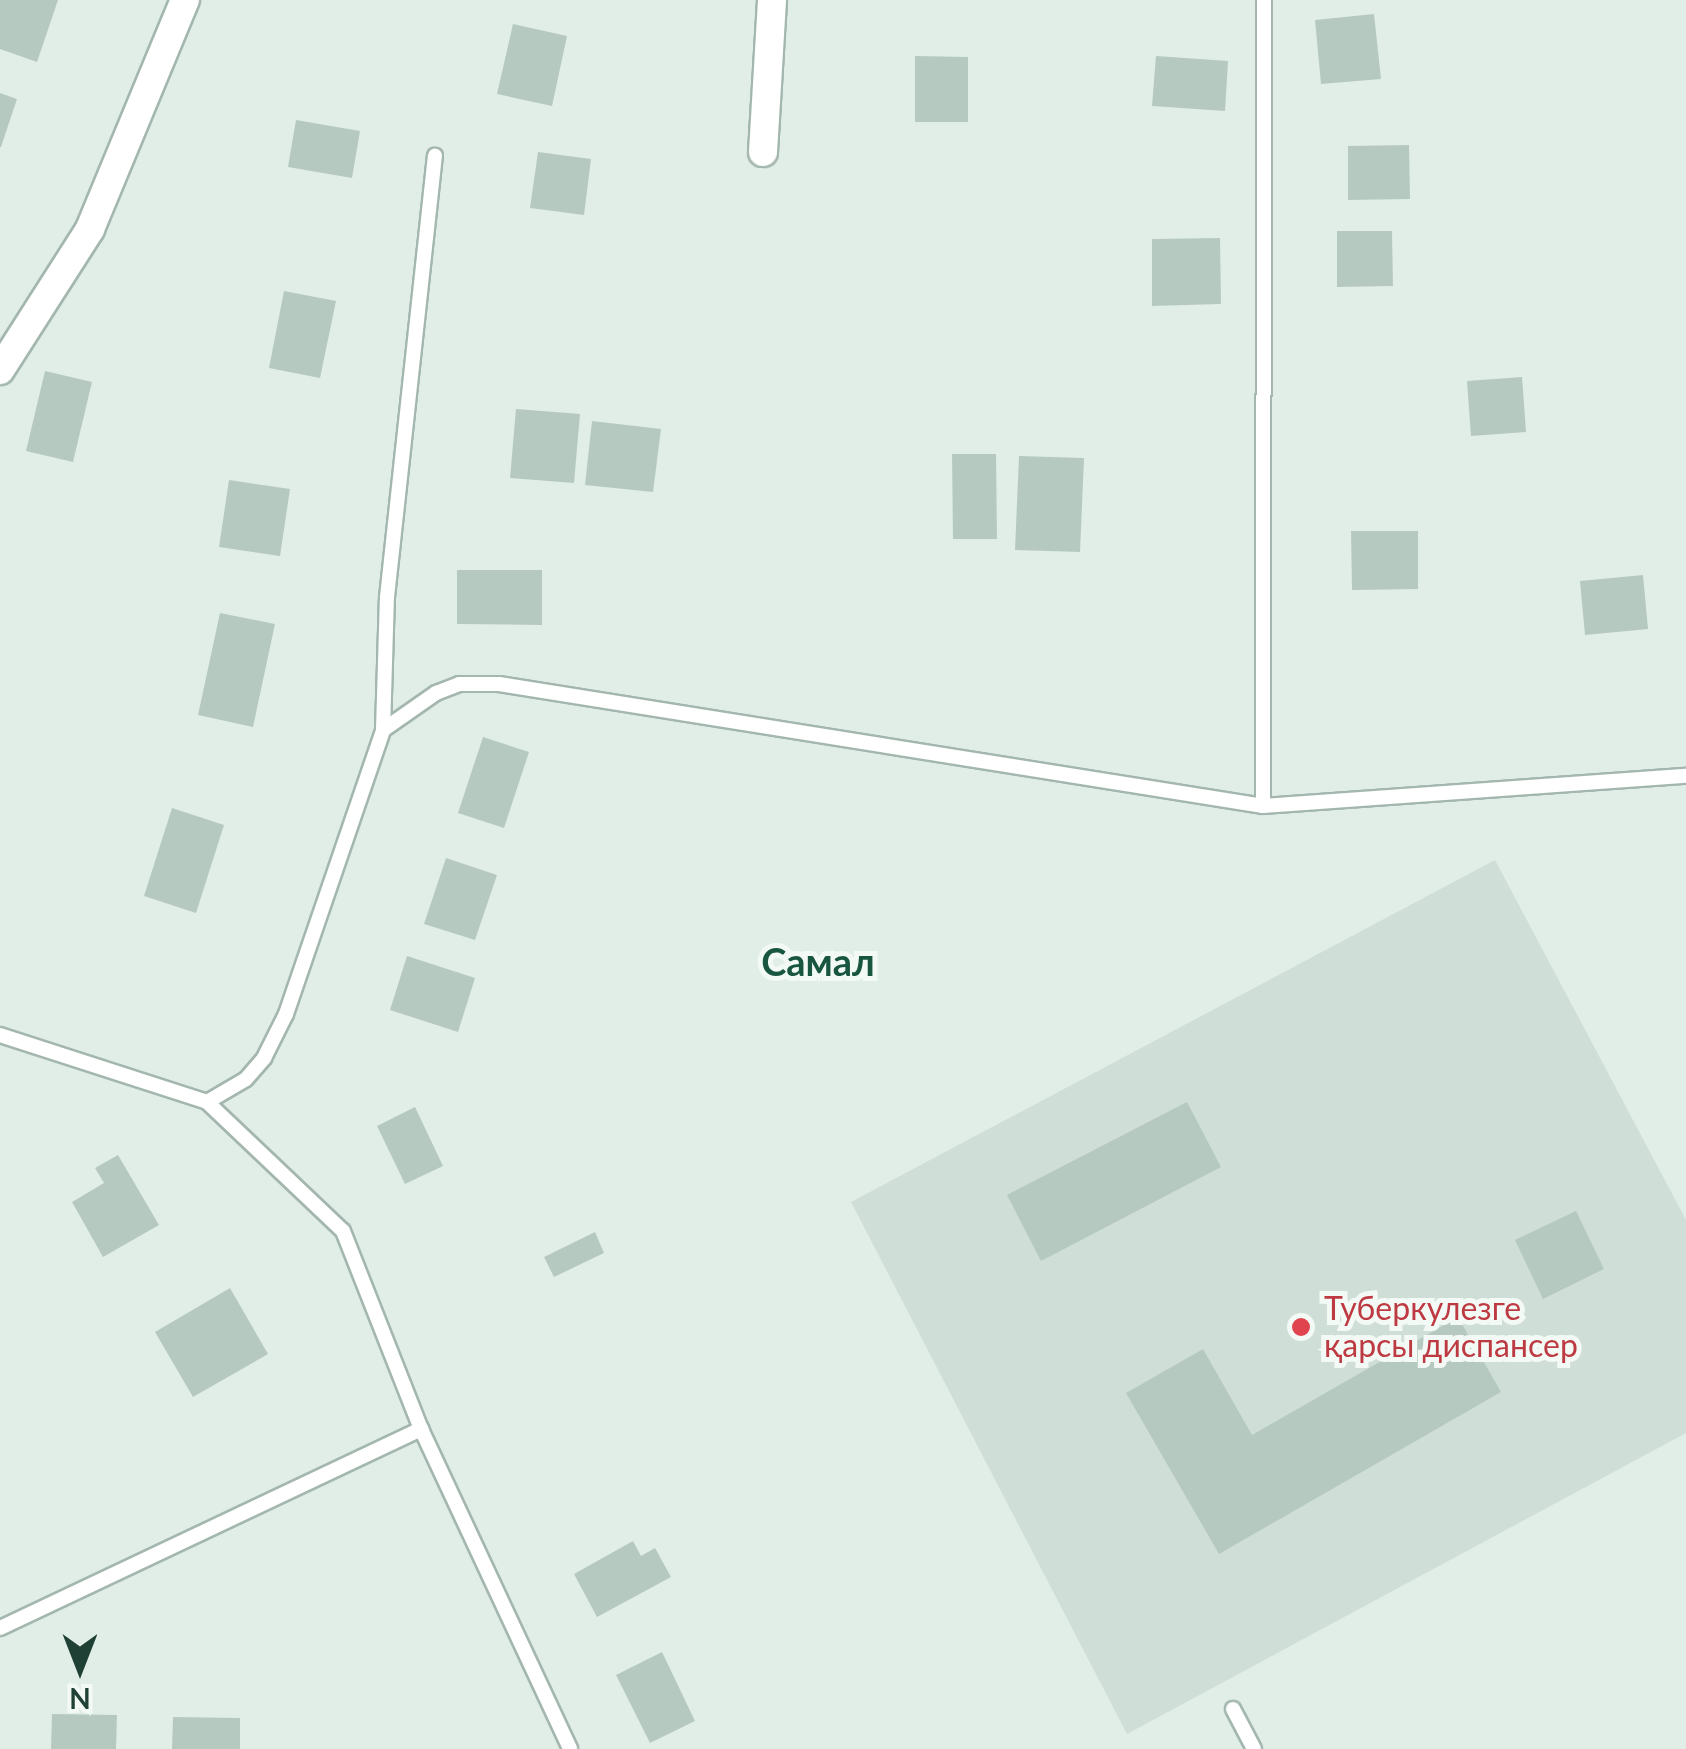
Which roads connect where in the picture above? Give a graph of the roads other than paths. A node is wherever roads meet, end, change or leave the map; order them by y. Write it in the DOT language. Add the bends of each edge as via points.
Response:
graph roads {
  1 [pos="185,0"];
  2 [pos="772,0"];
  3 [pos="1264,0"];
  4 [pos="763,152"];
  5 [pos="435,156"];
  6 [pos="0,370"];
  7 [pos="383,730"];
  8 [pos="1686,776"];
  9 [pos="1264,806"];
  10 [pos="0,1035"];
  11 [pos="207,1102"];
  12 [pos="422,1429"];
  13 [pos="0,1628"];
  14 [pos="1233,1710"];
  15 [pos="570,1749"];
  16 [pos="1254,1749"];
  1 -- 6 [label="street" via="90,230"];
  2 -- 4 [label="street"];
  3 -- 9 [label="lane"];
  5 -- 7 [label="lane" via="387,597"];
  7 -- 9 [label="lane" via="436,692 459,684 499,684"];
  7 -- 11 [label="lane" via="286,1014 264,1058"];
  8 -- 9 [label="lane"];
  10 -- 11 [label="lane"];
  11 -- 12 [label="lane" via="343,1231"];
  12 -- 13 [label="lane"];
  12 -- 15 [label="lane"];
  14 -- 16 [label="lane"];
}
